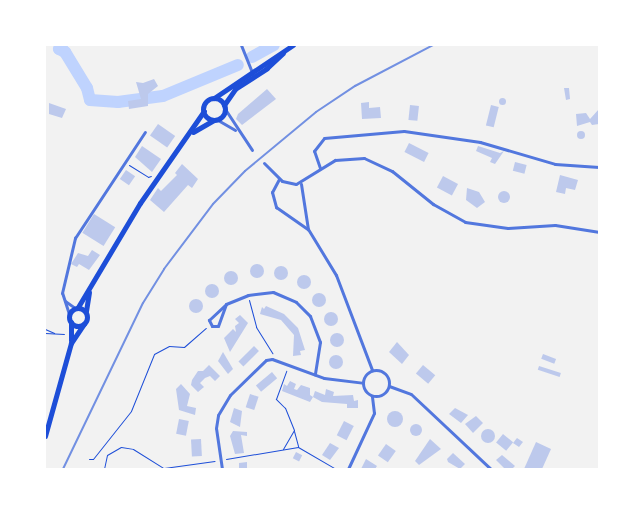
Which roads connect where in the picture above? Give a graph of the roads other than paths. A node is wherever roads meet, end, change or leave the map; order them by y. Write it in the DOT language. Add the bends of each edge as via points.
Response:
graph roads {
  1 [pos="241,45"];
  2 [pos="292,46"];
  3 [pos="253,74"];
  4 [pos="214,98"];
  5 [pos="224,107"];
  6 [pos="204,111"];
  7 [pos="216,119"];
  8 [pos="145,132"];
  9 [pos="238,132"];
  10 [pos="189,136"];
  11 [pos="252,150"];
  12 [pos="264,163"];
  13 [pos="599,167"];
  14 [pos="320,168"];
  15 [pos="279,178"];
  16 [pos="301,184"];
  17 [pos="308,229"];
  18 [pos="599,232"];
  19 [pos="91,285"];
  20 [pos="63,298"];
  21 [pos="226,304"];
  22 [pos="77,308"];
  23 [pos="86,311"];
  24 [pos="69,314"];
  25 [pos="71,322"];
  26 [pos="84,324"];
  27 [pos="71,343"];
  28 [pos="372,370"];
  29 [pos="315,375"];
  30 [pos="362,383"];
  31 [pos="389,386"];
  32 [pos="372,396"];
  33 [pos="45,436"];
  34 [pos="222,469"];
  35 [pos="348,469"];
  36 [pos="491,469"];
  1 -- 3 [label="street"];
  2 -- 3 [label="main road"];
  3 -- 4 [label="main road"];
  3 -- 5 [label="main road" via="235,90"];
  4 -- 5 [label="main road"];
  4 -- 6 [label="main road" via="205,104"];
  5 -- 7 [label="main road"];
  5 -- 9 [label="street"];
  6 -- 7 [label="main road"];
  6 -- 10 [label="main road"];
  7 -- 9 [label="street"];
  7 -- 10 [label="main road"];
  8 -- 20 [label="street" via="75,238"];
  9 -- 11 [label="street"];
  10 -- 19 [label="main road" via="157,177"];
  12 -- 15 [label="street"];
  13 -- 14 [label="street" via="555,164 480,142 404,131 324,138 314,151"];
  14 -- 16 [label="street"];
  14 -- 18 [label="street" via="350,157 372,161 402,178 445,212 477,226 555,225"];
  15 -- 16 [label="street" via="291,184"];
  15 -- 17 [label="street" via="272,192 276,206"];
  16 -- 17 [label="street"];
  17 -- 28 [label="street" via="336,275"];
  19 -- 22 [label="main road"];
  19 -- 23 [label="main road"];
  20 -- 22 [label="street"];
  20 -- 24 [label="street"];
  21 -- 21 [label="street" via="218,326 210,325 211,317"];
  21 -- 29 [label="street" via="258,292 281,294 296,302 310,316 320,342"];
  22 -- 23 [label="main road"];
  22 -- 24 [label="main road"];
  23 -- 26 [label="main road"];
  24 -- 25 [label="main road"];
  25 -- 26 [label="main road"];
  25 -- 27 [label="main road"];
  26 -- 27 [label="main road"];
  27 -- 33 [label="main road"];
  28 -- 30 [label="street"];
  28 -- 31 [label="street" via="386,374"];
  29 -- 30 [label="street"];
  29 -- 34 [label="street" via="272,359 261,363 221,408 216,428"];
  30 -- 32 [label="street"];
  31 -- 32 [label="street" via="381,396"];
  31 -- 36 [label="street" via="407,391 418,399"];
  32 -- 35 [label="street" via="374,413"];
}
